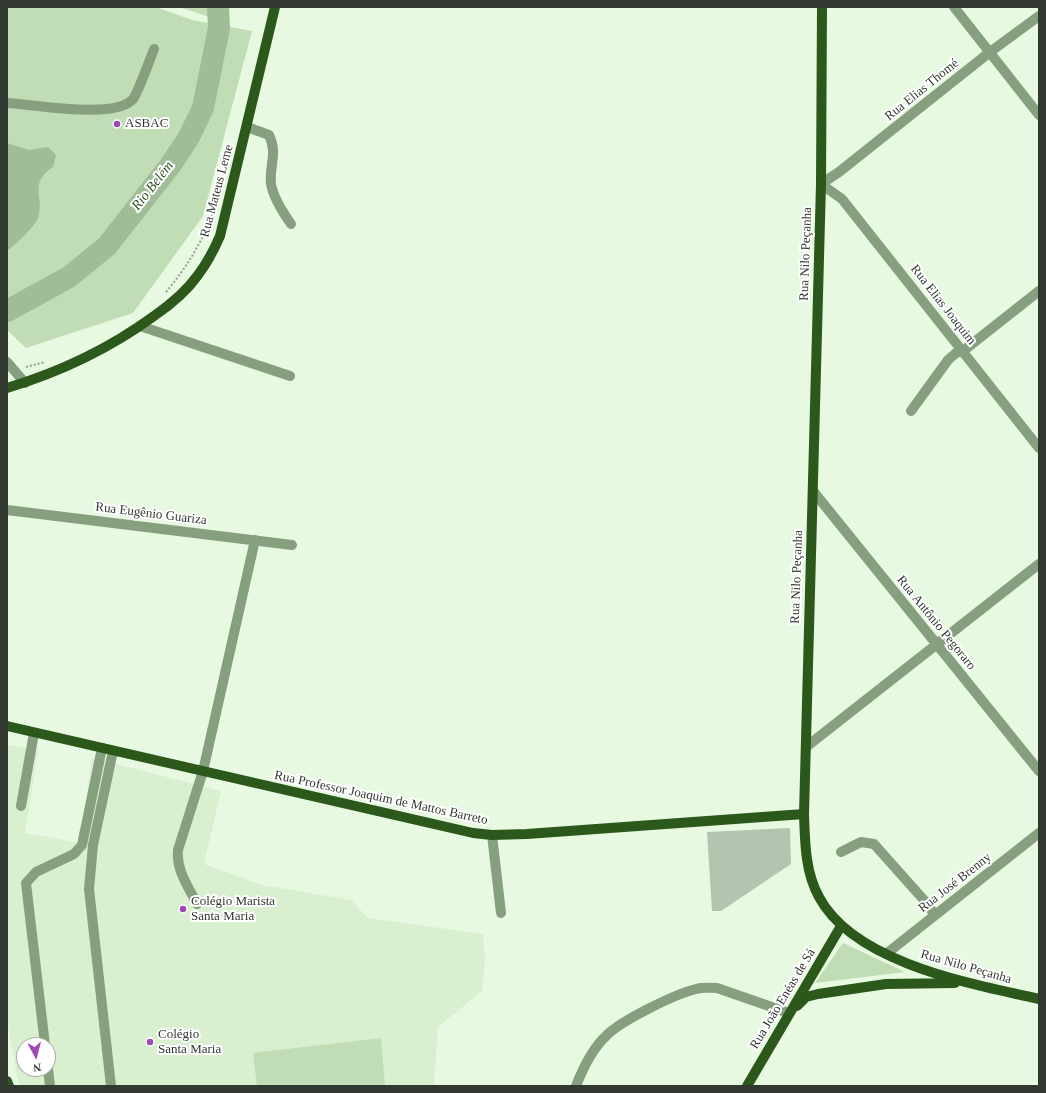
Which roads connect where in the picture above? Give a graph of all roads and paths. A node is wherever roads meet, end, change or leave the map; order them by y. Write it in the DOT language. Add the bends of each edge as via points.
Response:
graph roads {
  1 [pos="276,7"];
  2 [pos="822,7"];
  3 [pos="954,7"];
  4 [pos="1039,16"];
  5 [pos="154,49"];
  6 [pos="990,52"];
  7 [pos="7,103"];
  8 [pos="1039,115"];
  9 [pos="246,127"];
  10 [pos="821,184"];
  11 [pos="215,208"];
  12 [pos="291,224"];
  13 [pos="1039,291"];
  14 [pos="166,293"];
  15 [pos="140,326"];
  16 [pos="963,351"];
  17 [pos="48,361"];
  18 [pos="7,362"];
  19 [pos="24,368"];
  20 [pos="290,376"];
  21 [pos="25,382"];
  22 [pos="7,388"];
  23 [pos="911,411"];
  24 [pos="1039,448"];
  25 [pos="813,491"];
  26 [pos="7,510"];
  27 [pos="255,540"];
  28 [pos="292,545"];
  29 [pos="1039,564"];
  30 [pos="936,644"];
  31 [pos="7,726"];
  32 [pos="34,733"];
  33 [pos="806,747"];
  34 [pos="102,748"];
  35 [pos="113,751"];
  36 [pos="203,771"];
  37 [pos="1039,772"];
  38 [pos="21,806"];
  39 [pos="804,814"];
  40 [pos="1039,834"];
  41 [pos="492,835"];
  42 [pos="841,852"];
  43 [pos="197,904"];
  44 [pos="501,913"];
  45 [pos="935,915"];
  46 [pos="841,926"];
  47 [pos="886,954"];
  48 [pos="967,983"];
  49 [pos="1039,1000"];
  50 [pos="789,1014"];
  51 [pos="44,1037"];
  52 [pos="7,1081"];
  53 [pos="9,1086"];
  54 [pos="111,1086"];
  55 [pos="576,1086"];
  56 [pos="746,1086"];
  1 -- 9 [label="main road, Rua Mateus Leme"];
  2 -- 10 [label="main road, Rua Nilo Peçanha"];
  3 -- 6 [label="street"];
  4 -- 6 [label="street, Rua Elias Thomé"];
  5 -- 7 [label="street" via="133,99 119,108 91,110"];
  6 -- 8 [label="street"];
  6 -- 10 [label="street, Rua Elias Thomé"];
  9 -- 12 [label="street" via="269,135 274,145 271,185 282,211"];
  9 -- 15 [label="main road, Rua Mateus Leme" via="220,236 211,257 179,297"];
  10 -- 16 [label="street, Rua Elias Joaquim" via="842,199"];
  10 -- 25 [label="main road, Rua Nilo Peçanha"];
  11 -- 14 [label="path" via="189,263"];
  13 -- 16 [label="street"];
  15 -- 20 [label="street"];
  15 -- 21 [label="main road, Rua Mateus Leme" via="116,343 89,357"];
  16 -- 23 [label="street" via="948,360"];
  16 -- 24 [label="street, Rua Elias Joaquim"];
  17 -- 19 [label="path"];
  18 -- 21 [label="street"];
  21 -- 22 [label="main road, Rua Mateus Leme"];
  25 -- 30 [label="street, Rua Antônio Pegoraro"];
  25 -- 33 [label="main road, Rua Nilo Peçanha"];
  26 -- 27 [label="street, Rua Eugênio Guariza"];
  27 -- 28 [label="street, Rua Eugênio Guariza"];
  27 -- 36 [label="street"];
  29 -- 30 [label="street"];
  30 -- 33 [label="street"];
  30 -- 37 [label="street, Rua Antônio Pegoraro"];
  31 -- 32 [label="main road, Rua Professor Joaquim de Mattos Barreto"];
  32 -- 34 [label="main road, Rua Professor Joaquim de Mattos Barreto"];
  32 -- 38 [label="street"];
  33 -- 39 [label="main road, Rua Nilo Peçanha"];
  34 -- 35 [label="main road, Rua Professor Joaquim de Mattos Barreto"];
  34 -- 51 [label="street" via="82,845 74,854 36,872 26,883"];
  35 -- 36 [label="main road, Rua Professor Joaquim de Mattos Barreto"];
  35 -- 54 [label="street" via="93,845 89,889"];
  36 -- 41 [label="main road, Rua Professor Joaquim de Mattos Barreto" via="450,828"];
  36 -- 43 [label="street" via="177,860 179,870"];
  39 -- 41 [label="main road, Rua Professor Joaquim de Mattos Barreto"];
  39 -- 46 [label="main road, Rua Nilo Peçanha" via="807,861 812,880 819,898"];
  40 -- 45 [label="street, Rua José Brenny"];
  41 -- 44 [label="street"];
  42 -- 45 [label="street" via="861,842 874,844"];
  45 -- 47 [label="street, Rua José Brenny"];
  46 -- 47 [label="main road, Rua Nilo Peçanha"];
  46 -- 50 [label="main road, Rua João Enéas de Sá"];
  47 -- 48 [label="main road, Rua Nilo Peçanha" via="918,968"];
  48 -- 49 [label="main road, Rua Nilo Peçanha"];
  48 -- 50 [label="main road" via="897,984 818,994 806,997"];
  50 -- 55 [label="street" via="717,988 705,987 694,990 633,1017 613,1029 597,1046"];
  50 -- 56 [label="main road, Rua João Enéas de Sá"];
  52 -- 53 [label="main road"];
}
